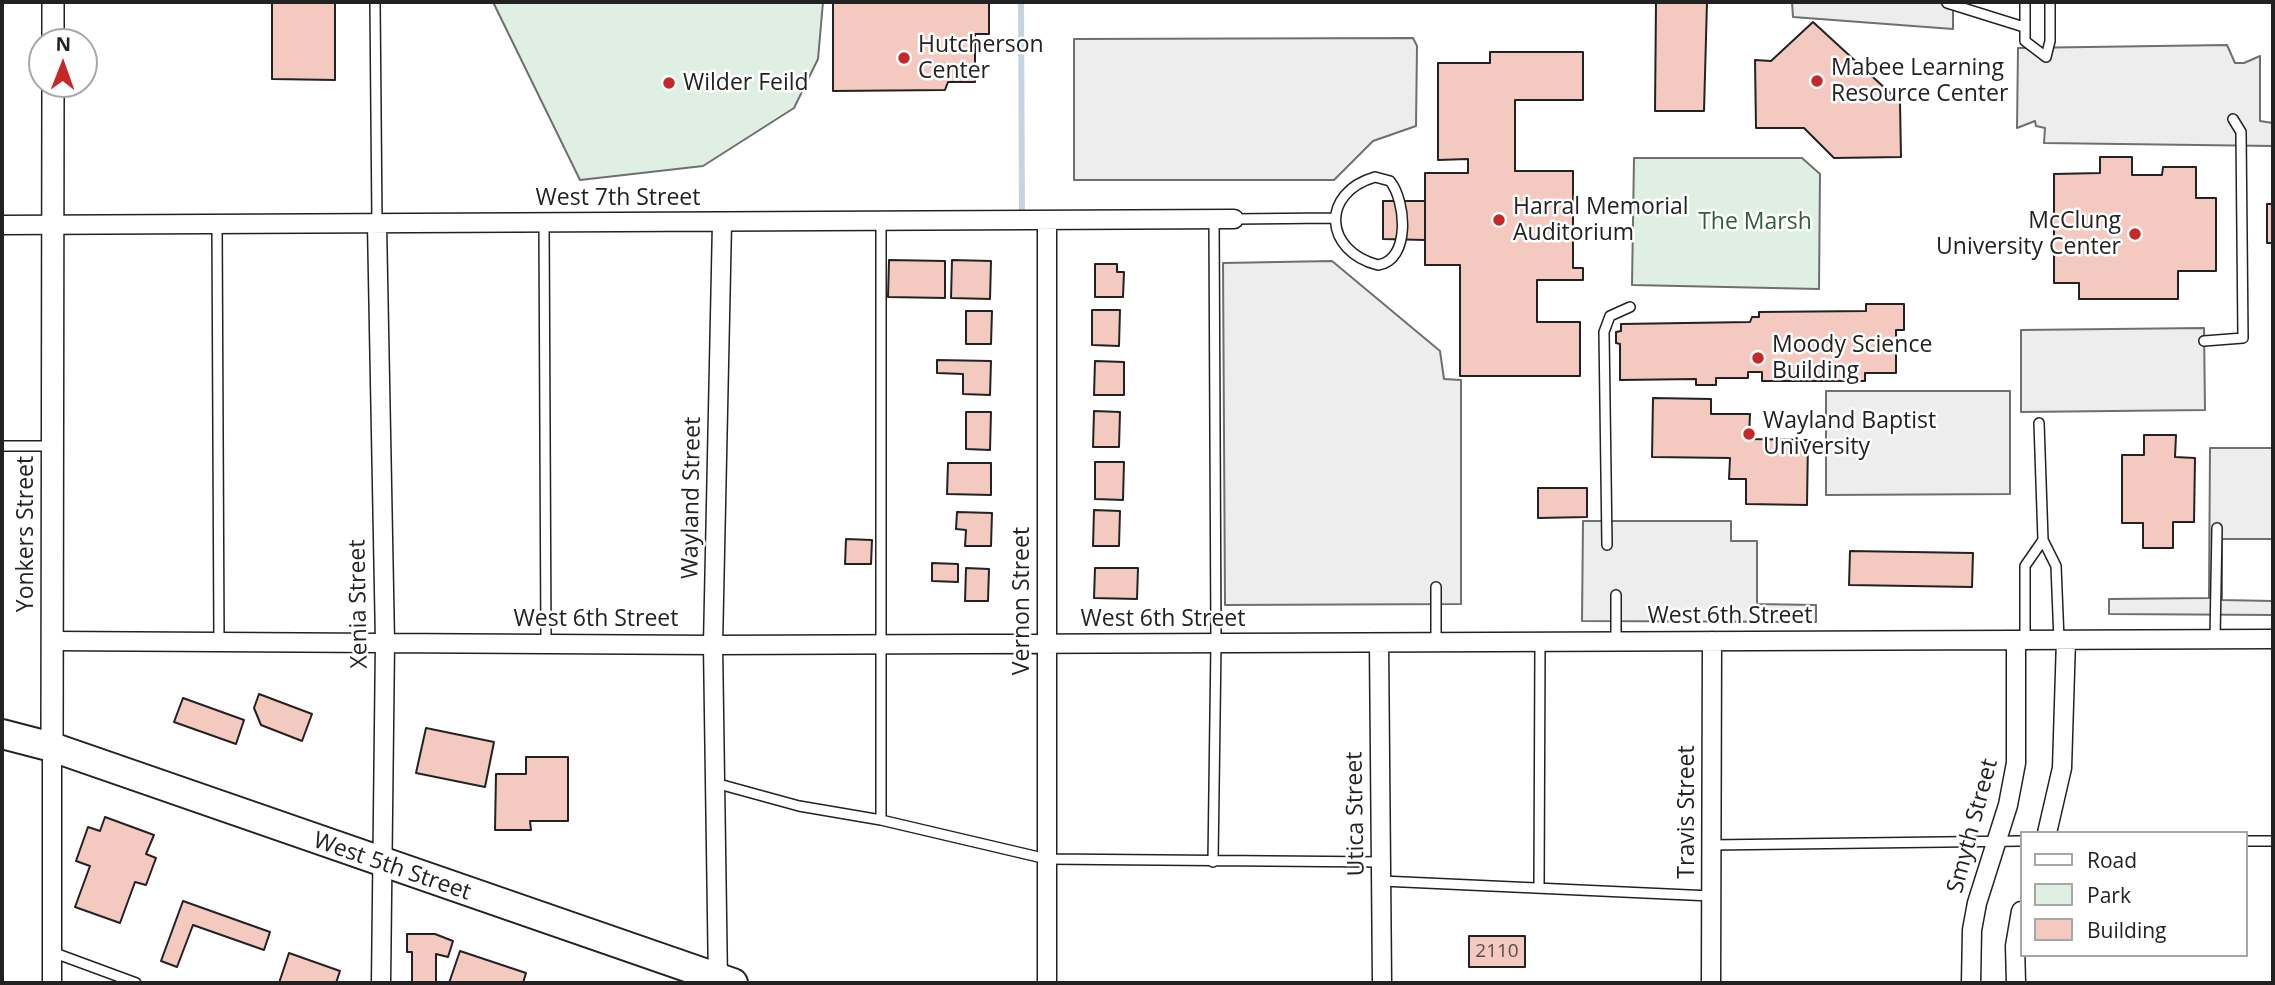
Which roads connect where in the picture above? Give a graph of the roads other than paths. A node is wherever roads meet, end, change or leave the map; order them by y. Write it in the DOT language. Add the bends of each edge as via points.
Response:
graph roads {
  1 [pos="53,2"];
  2 [pos="375,2"];
  3 [pos="2025,2"];
  4 [pos="2050,2"];
  5 [pos="1947,3"];
  6 [pos="2024,27"];
  7 [pos="53,28"];
  8 [pos="53,98"];
  9 [pos="2233,119"];
  10 [pos="1334,218"];
  11 [pos="1214,219"];
  12 [pos="1234,219"];
  13 [pos="1047,220"];
  14 [pos="881,221"];
  15 [pos="544,222"];
  16 [pos="217,223"];
  17 [pos="722,223"];
  18 [pos="377,224"];
  19 [pos="2,225"];
  20 [pos="54,225"];
  21 [pos="1630,307"];
  22 [pos="2204,341"];
  23 [pos="2039,424"];
  24 [pos="2,446"];
  25 [pos="53,446"];
  26 [pos="2217,528"];
  27 [pos="2043,540"];
  28 [pos="1607,545"];
  29 [pos="1436,587"];
  30 [pos="1616,595"];
  31 [pos="2215,638"];
  32 [pos="2273,639"];
  33 [pos="2021,640"];
  34 [pos="2062,640"];
  35 [pos="1616,641"];
  36 [pos="1712,641"];
  37 [pos="52,642"];
  38 [pos="219,642"];
  39 [pos="385,642"];
  40 [pos="546,643"];
  41 [pos="1046,643"];
  42 [pos="1216,643"];
  43 [pos="1379,643"];
  44 [pos="1436,643"];
  45 [pos="1540,643"];
  46 [pos="880,644"];
  47 [pos="713,645"];
  48 [pos="2,734"];
  49 [pos="52,747"];
  50 [pos="715,783"];
  51 [pos="881,820"];
  52 [pos="2047,831"];
  53 [pos="1997,841"];
  54 [pos="2020,841"];
  55 [pos="2247,841"];
  56 [pos="2273,841"];
  57 [pos="1711,845"];
  58 [pos="1047,859"];
  59 [pos="1213,862"];
  60 [pos="1381,862"];
  61 [pos="382,864"];
  62 [pos="1382,881"];
  63 [pos="1539,888"];
  64 [pos="1711,895"];
  65 [pos="2020,917"];
  66 [pos="52,952"];
  67 [pos="723,982"];
  68 [pos="52,983"];
  69 [pos="136,983"];
  70 [pos="382,983"];
  71 [pos="1047,983"];
  72 [pos="1382,983"];
  73 [pos="1711,983"];
  74 [pos="1971,983"];
  75 [pos="2016,983"];
  1 -- 7 [label="street"];
  2 -- 18 [label="lane"];
  3 -- 6 [label="lane"];
  4 -- 6 [label="lane" via="2046,57 2025,41"];
  5 -- 6 [label="lane"];
  8 -- 20 [label="street, Yonkers Street"];
  9 -- 22 [label="lane" via="2241,132 2243,338"];
  10 -- 10 [label="lane" via="1340,239 1356,256 1378,265 1385,264 1401,243 1400,197 1390,181 1375,177 1358,184 1340,202"];
  10 -- 12 [label="lane"];
  11 -- 12 [label="street, West 7th Street"];
  11 -- 13 [label="street, West 7th Street"];
  11 -- 42 [label="lane"];
  13 -- 14 [label="street, West 7th Street"];
  13 -- 41 [label="street, Vernon Street"];
  14 -- 17 [label="street, West 7th Street"];
  14 -- 46 [label="lane"];
  15 -- 17 [label="street, West 7th Street"];
  15 -- 18 [label="street, West 7th Street"];
  15 -- 40 [label="lane"];
  16 -- 18 [label="street, West 7th Street"];
  16 -- 20 [label="street, West 7th Street"];
  16 -- 38 [label="lane"];
  17 -- 47 [label="street, Wayland Street"];
  18 -- 39 [label="street, Xenia Street"];
  19 -- 20 [label="street, West 7th Street"];
  20 -- 25 [label="street, Yonkers Street"];
  21 -- 28 [label="lane" via="1610,316 1604,332"];
  23 -- 27 [label="lane"];
  24 -- 25 [label="lane"];
  25 -- 37 [label="street, Yonkers Street"];
  26 -- 31 [label="lane"];
  27 -- 33 [label="lane" via="2025,566"];
  27 -- 34 [label="lane" via="2056,566"];
  29 -- 44 [label="lane"];
  30 -- 35 [label="lane"];
  31 -- 32 [label="street, West 6th Street"];
  31 -- 34 [label="street, West 6th Street"];
  33 -- 34 [label="street, West 6th Street"];
  33 -- 36 [label="street, West 6th Street"];
  33 -- 53 [label="street, Smyth Street" via="2017,763"];
  34 -- 52 [label="street" via="2062,768"];
  35 -- 36 [label="street, West 6th Street"];
  35 -- 45 [label="street, West 6th Street"];
  36 -- 57 [label="street, Travis Street"];
  37 -- 38 [label="street, West 6th Street"];
  37 -- 49 [label="street, Yonkers Street"];
  38 -- 39 [label="street, West 6th Street"];
  39 -- 40 [label="street, West 6th Street"];
  39 -- 61 [label="street, Xenia Street"];
  40 -- 47 [label="street, West 6th Street"];
  41 -- 42 [label="street, West 6th Street"];
  41 -- 46 [label="street, West 6th Street"];
  41 -- 58 [label="street, Vernon Street"];
  42 -- 43 [label="street, West 6th Street"];
  42 -- 59 [label="lane"];
  43 -- 44 [label="street, West 6th Street"];
  43 -- 60 [label="street, Utica Street"];
  44 -- 45 [label="street, West 6th Street"];
  45 -- 63 [label="lane"];
  46 -- 47 [label="street, West 6th Street"];
  46 -- 51 [label="lane"];
  47 -- 50 [label="street, Wayland Street"];
  48 -- 49 [label="main road, West 5th Street"];
  49 -- 61 [label="main road, West 5th Street"];
  49 -- 66 [label="street, Yonkers Street"];
  50 -- 51 [label="lane" via="799,806"];
  50 -- 67 [label="street, Wayland Street"];
  51 -- 58 [label="lane"];
  53 -- 54 [label="lane"];
  53 -- 57 [label="lane"];
  53 -- 74 [label="street, Smyth Street" via="1972,930"];
  55 -- 56 [label="lane"];
  57 -- 64 [label="street, Travis Street"];
  58 -- 59 [label="lane"];
  58 -- 71 [label="street, Vernon Street"];
  59 -- 60 [label="lane"];
  60 -- 62 [label="street, Utica Street"];
  61 -- 67 [label="main road, West 5th Street"];
  61 -- 70 [label="street, Xenia Street"];
  62 -- 63 [label="lane"];
  62 -- 72 [label="street, Utica Street"];
  63 -- 64 [label="lane"];
  64 -- 73 [label="street, Travis Street"];
  65 -- 75 [label="street"];
  66 -- 68 [label="street, Yonkers Street"];
  66 -- 69 [label="lane"];
}
